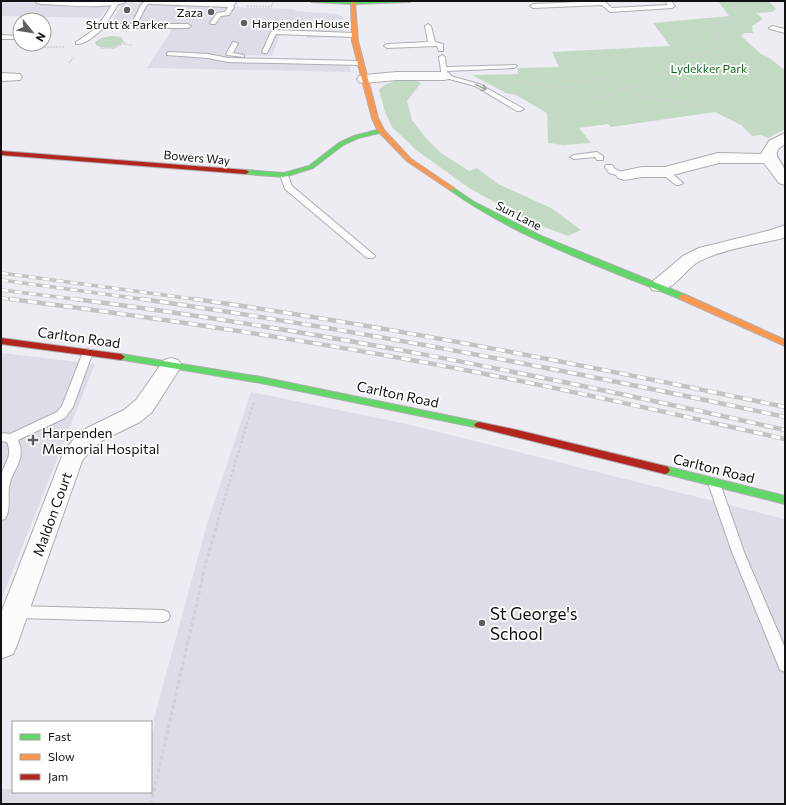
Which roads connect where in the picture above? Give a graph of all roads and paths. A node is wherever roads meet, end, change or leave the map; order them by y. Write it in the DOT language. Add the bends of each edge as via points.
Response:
graph roads {
  1 [pos="41,1"];
  2 [pos="119,1"];
  3 [pos="150,1"];
  4 [pos="274,1"];
  5 [pos="312,1"];
  6 [pos="409,1"];
  7 [pos="668,1"];
  8 [pos="733,1"];
  9 [pos="200,2"];
  10 [pos="230,3"];
  11 [pos="353,3"];
  12 [pos="533,6"];
  13 [pos="137,19"];
  14 [pos="213,23"];
  15 [pos="102,26"];
  16 [pos="188,26"];
  17 [pos="428,26"];
  18 [pos="772,28"];
  19 [pos="785,31"];
  20 [pos="1,37"];
  21 [pos="12,38"];
  22 [pos="355,38"];
  23 [pos="296,39"];
  24 [pos="78,43"];
  25 [pos="235,43"];
  26 [pos="124,44"];
  27 [pos="432,44"];
  28 [pos="132,45"];
  29 [pos="387,46"];
  30 [pos="65,47"];
  31 [pos="52,48"];
  32 [pos="265,52"];
  33 [pos="169,54"];
  34 [pos="359,62"];
  35 [pos="514,66"];
  36 [pos="672,68"];
  37 [pos="444,72"];
  38 [pos="1,77"];
  39 [pos="15,77"];
  40 [pos="364,78"];
  41 [pos="518,81"];
  42 [pos="572,88"];
  43 [pos="618,90"];
  44 [pos="628,90"];
  45 [pos="520,109"];
  46 [pos="715,110"];
  47 [pos="381,131"];
  48 [pos="782,140"];
  49 [pos="1,153"];
  50 [pos="574,157"];
  51 [pos="600,158"];
  52 [pos="769,160"];
  53 [pos="609,167"];
  54 [pos="665,172"];
  55 [pos="284,175"];
  56 [pos="624,175"];
  57 [pos="785,180"];
  58 [pos="679,183"];
  59 [pos="783,233"];
  60 [pos="370,256"];
  61 [pos="659,286"];
  62 [pos="1,341"];
  63 [pos="785,343"];
  64 [pos="88,352"];
  65 [pos="171,365"];
  66 [pos="261,380"];
  67 [pos="6,438"];
  68 [pos="714,483"];
  69 [pos="785,500"];
  70 [pos="1,515"];
  71 [pos="17,612"];
  72 [pos="164,616"];
  73 [pos="3,645"];
  74 [pos="785,665"];
  75 [pos="151,804"];
  1 -- 2 [label="street"];
  2 -- 15 [label="lane"];
  3 -- 9 [label="street"];
  3 -- 13 [label="lane" via="144,5"];
  4 -- 10 [label="path" via="271,7"];
  5 -- 11 [label="street"];
  6 -- 11 [label="street"];
  7 -- 12 [label="lane" via="672,6 610,10 604,3"];
  8 -- 36 [label="path" via="737,18 714,22 707,26 725,44"];
  9 -- 10 [label="street"];
  10 -- 14 [label="lane" via="231,8 227,14 219,14"];
  11 -- 22 [label="street, Sun Lane"];
  15 -- 16 [label="lane"];
  15 -- 24 [label="lane"];
  17 -- 27 [label="lane"];
  18 -- 19 [label="lane"];
  20 -- 21 [label="lane"];
  22 -- 23 [label="lane"];
  22 -- 32 [label="lane" via="274,32"];
  22 -- 34 [label="street, Sun Lane"];
  25 -- 34 [label="lane" via="229,54 236,56"];
  26 -- 28 [label="path"];
  27 -- 29 [label="lane"];
  27 -- 37 [label="lane" via="440,44"];
  30 -- 31 [label="path"];
  33 -- 34 [label="lane" via="228,60"];
  34 -- 40 [label="street, Sun Lane"];
  35 -- 37 [label="lane"];
  36 -- 44 [label="path"];
  36 -- 46 [label="path" via="675,87"];
  37 -- 40 [label="street"];
  37 -- 45 [label="lane, one-way" via="477,85"];
  38 -- 39 [label="street"];
  40 -- 47 [label="street, Sun Lane"];
  41 -- 42 [label="path"];
  42 -- 43 [label="path" via="577,93 598,98 612,95"];
  42 -- 43 [label="path" via="580,81 597,78 614,83"];
  43 -- 44 [label="path"];
  44 -- 46 [label="path" via="643,96"];
  46 -- 48 [label="path"];
  47 -- 55 [label="street, Bowers Way" via="356,137 341,144 311,167"];
  47 -- 61 [label="street, Sun Lane" via="409,160 511,226"];
  48 -- 52 [label="street" via="774,144 768,152"];
  49 -- 55 [label="street, Bowers Way"];
  50 -- 51 [label="lane" via="597,154"];
  52 -- 54 [label="street" via="718,158"];
  52 -- 57 [label="street"];
  53 -- 56 [label="lane" via="612,171"];
  54 -- 56 [label="street"];
  54 -- 58 [label="lane"];
  55 -- 60 [label="lane" via="288,187"];
  59 -- 61 [label="street" via="705,252 689,260"];
  61 -- 63 [label="street, Sun Lane"];
  62 -- 64 [label="street, Carlton Road"];
  64 -- 65 [label="street, Carlton Road"];
  64 -- 67 [label="lane" via="61,415"];
  65 -- 66 [label="street, Carlton Road"];
  65 -- 71 [label="street, Maldon Court" via="144,406 132,416 95,434 72,457"];
  66 -- 68 [label="street, Carlton Road" via="517,433"];
  66 -- 75 [label="path" via="207,558"];
  67 -- 70 [label="lane" via="16,448 14,462 4,484 4,508"];
  68 -- 69 [label="street, Carlton Road"];
  68 -- 74 [label="lane" via="738,552"];
  71 -- 72 [label="lane"];
  71 -- 73 [label="street, Maldon Court"];
}
